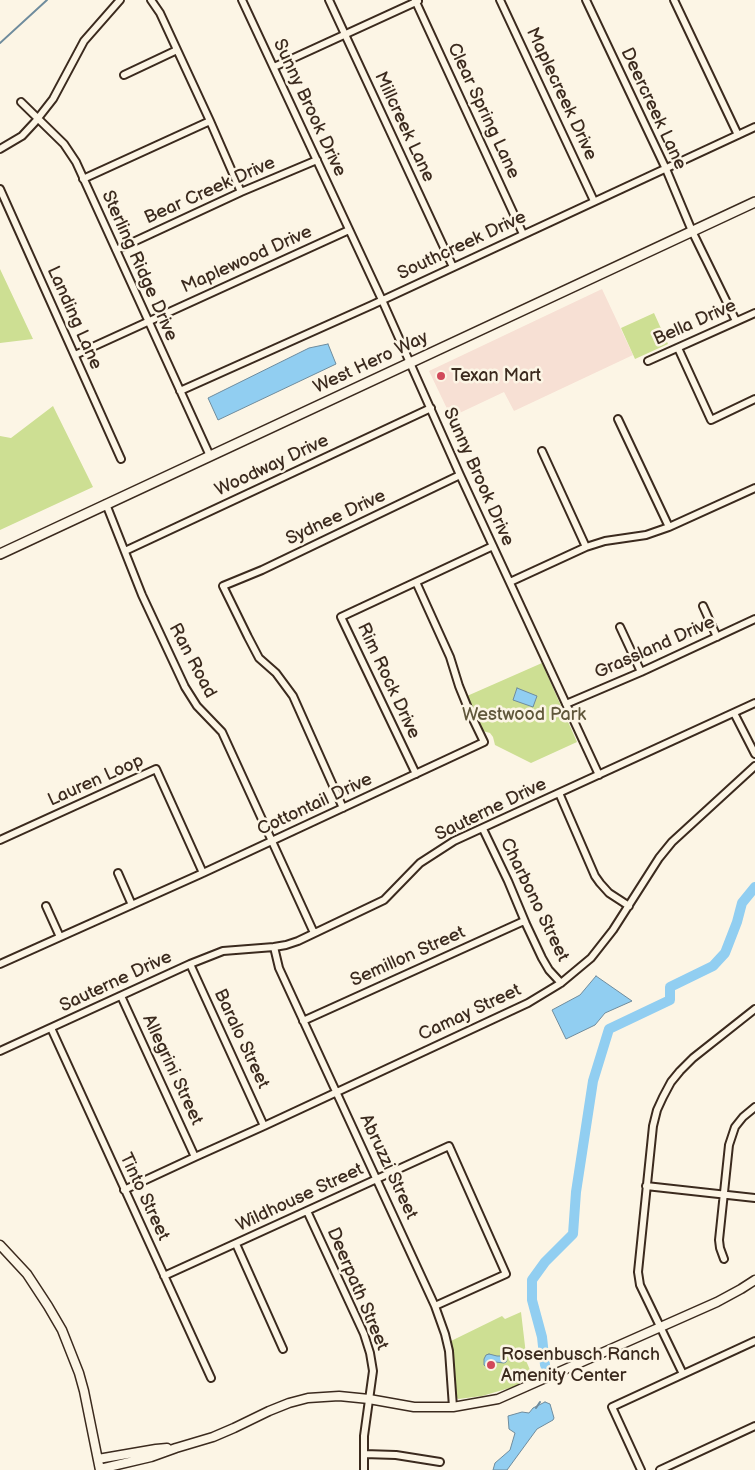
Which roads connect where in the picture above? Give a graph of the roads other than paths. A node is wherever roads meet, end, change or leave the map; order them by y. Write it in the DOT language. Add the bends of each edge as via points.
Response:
graph roads {
  1 [pos="120,0"];
  2 [pos="151,0"];
  3 [pos="242,0"];
  4 [pos="329,0"];
  5 [pos="500,0"];
  6 [pos="586,0"];
  7 [pos="674,0"];
  8 [pos="417,1"];
  9 [pos="345,34"];
  10 [pos="177,50"];
  11 [pos="274,67"];
  12 [pos="124,75"];
  13 [pos="21,102"];
  14 [pos="38,119"];
  15 [pos="210,121"];
  16 [pos="755,127"];
  17 [pos="738,135"];
  18 [pos="0,149"];
  19 [pos="316,160"];
  20 [pos="666,169"];
  21 [pos="84,178"];
  22 [pos="0,189"];
  23 [pos="241,192"];
  24 [pos="594,201"];
  25 [pos="755,202"];
  26 [pos="349,230"];
  27 [pos="692,231"];
  28 [pos="523,234"];
  29 [pos="116,250"];
  30 [pos="453,267"];
  31 [pos="382,300"];
  32 [pos="755,313"];
  33 [pos="736,321"];
  34 [pos="148,322"];
  35 [pos="678,348"];
  36 [pos="75,355"];
  37 [pos="648,361"];
  38 [pos="409,362"];
  39 [pos="180,392"];
  40 [pos="755,400"];
  41 [pos="431,408"];
  42 [pos="618,419"];
  43 [pos="542,451"];
  44 [pos="210,456"];
  45 [pos="121,459"];
  46 [pos="460,475"];
  47 [pos="755,488"];
  48 [pos="106,504"];
  49 [pos="669,527"];
  50 [pos="493,546"];
  51 [pos="586,547"];
  52 [pos="125,551"];
  53 [pos="0,554"];
  54 [pos="416,582"];
  55 [pos="510,582"];
  56 [pos="703,606"];
  57 [pos="755,619"];
  58 [pos="620,627"];
  59 [pos="717,637"];
  60 [pos="641,672"];
  61 [pos="755,703"];
  62 [pos="566,704"];
  63 [pos="734,713"];
  64 [pos="755,754"];
  65 [pos="755,766"];
  66 [pos="416,774"];
  67 [pos="600,775"];
  68 [pos="559,793"];
  69 [pos="343,808"];
  70 [pos="483,829"];
  71 [pos="0,840"];
  72 [pos="272,841"];
  73 [pos="118,873"];
  74 [pos="203,873"];
  75 [pos="132,905"];
  76 [pos="46,906"];
  77 [pos="629,906"];
  78 [pos="524,921"];
  79 [pos="314,932"];
  80 [pos="60,937"];
  81 [pos="274,946"];
  82 [pos="0,964"];
  83 [pos="190,964"];
  84 [pos="561,983"];
  85 [pos="121,996"];
  86 [pos="755,1010"];
  87 [pos="303,1021"];
  88 [pos="51,1028"];
  89 [pos="0,1052"];
  90 [pos="337,1092"];
  91 [pos="755,1107"];
  92 [pos="264,1126"];
  93 [pos="195,1157"];
  94 [pos="377,1179"];
  95 [pos="646,1186"];
  96 [pos="124,1190"];
  97 [pos="724,1195"];
  98 [pos="755,1198"];
  99 [pos="307,1211"];
  100 [pos="236,1244"];
  101 [pos="0,1245"];
  102 [pos="724,1259"];
  103 [pos="164,1276"];
  104 [pos="755,1280"];
  105 [pos="435,1306"];
  106 [pos="659,1327"];
  107 [pos="755,1340"];
  108 [pos="283,1349"];
  109 [pos="682,1374"];
  110 [pos="212,1378"];
  111 [pos="369,1399"];
  112 [pos="453,1407"];
  113 [pos="755,1426"];
  114 [pos="176,1448"];
  115 [pos="364,1454"];
  116 [pos="98,1459"];
  117 [pos="440,1462"];
  118 [pos="100,1469"];
  119 [pos="364,1470"];
  120 [pos="641,1470"];
  121 [pos="660,1470"];
  1 -- 14 [label="street" via="84,41 53,99"];
  2 -- 10 [label="street"];
  3 -- 11 [label="street, Sunny Brook Drive"];
  4 -- 9 [label="street, Millcreek Lane"];
  5 -- 24 [label="street, Maplecreek Drive"];
  6 -- 20 [label="street, Deercreek Lane"];
  7 -- 17 [label="street"];
  8 -- 9 [label="street"];
  8 -- 28 [label="street, Clear Spring Lane"];
  9 -- 11 [label="street"];
  9 -- 30 [label="street, Millcreek Lane"];
  10 -- 12 [label="street"];
  10 -- 15 [label="street"];
  11 -- 19 [label="street, Sunny Brook Drive"];
  13 -- 14 [label="street, Sterling Ridge Drive"];
  14 -- 18 [label="street" via="22,136"];
  14 -- 21 [label="street, Sterling Ridge Drive" via="64,144"];
  15 -- 21 [label="street"];
  15 -- 23 [label="street"];
  16 -- 17 [label="street, Southcreek Drive"];
  17 -- 20 [label="street, Southcreek Drive"];
  19 -- 23 [label="street, Bear Creek Drive"];
  19 -- 26 [label="street, Sunny Brook Drive"];
  20 -- 24 [label="street, Southcreek Drive"];
  20 -- 27 [label="street, Deercreek Lane"];
  21 -- 29 [label="street, Sterling Ridge Drive"];
  22 -- 36 [label="street, Landing Lane"];
  23 -- 29 [label="street, Bear Creek Drive"];
  24 -- 28 [label="street, Southcreek Drive"];
  25 -- 27 [label="main road, West Hero Way"];
  26 -- 31 [label="street, Sunny Brook Drive"];
  26 -- 34 [label="street, Maplewood Drive"];
  27 -- 33 [label="street, Deercreek Lane"];
  27 -- 38 [label="main road, West Hero Way"];
  28 -- 30 [label="street, Southcreek Drive"];
  29 -- 34 [label="street, Sterling Ridge Drive"];
  30 -- 31 [label="street, Southcreek Drive"];
  31 -- 38 [label="street, Sunny Brook Drive"];
  31 -- 39 [label="street, Southcreek Drive"];
  32 -- 33 [label="street, Bella Drive"];
  33 -- 35 [label="street, Bella Drive"];
  34 -- 36 [label="street, Maplewood Drive"];
  34 -- 39 [label="street, Sterling Ridge Drive"];
  35 -- 37 [label="street, Bella Drive"];
  35 -- 40 [label="street" via="711,420"];
  36 -- 45 [label="street, Landing Lane"];
  38 -- 41 [label="street, Sunny Brook Drive"];
  38 -- 44 [label="main road, West Hero Way"];
  39 -- 44 [label="street, Sterling Ridge Drive"];
  41 -- 46 [label="street, Sunny Brook Drive"];
  41 -- 52 [label="street, Woodway Drive"];
  42 -- 49 [label="street"];
  43 -- 51 [label="street"];
  44 -- 48 [label="main road, West Hero Way"];
  46 -- 50 [label="street, Sunny Brook Drive"];
  46 -- 69 [label="street, Sydnee Drive" via="223,586 259,658 293,696"];
  47 -- 49 [label="street"];
  48 -- 52 [label="street, Ran Road"];
  48 -- 53 [label="main road, West Hero Way"];
  49 -- 51 [label="street"];
  50 -- 54 [label="street, Rim Rock Drive"];
  50 -- 55 [label="street, Sunny Brook Drive"];
  51 -- 55 [label="street"];
  52 -- 72 [label="street, Ran Road" via="185,687 197,706 222,732"];
  54 -- 66 [label="street, Cottontail Drive" via="484,742"];
  54 -- 66 [label="street, Rim Rock Drive" via="341,617"];
  55 -- 62 [label="street, Sunny Brook Drive"];
  56 -- 59 [label="street"];
  57 -- 59 [label="street, Grassland Drive"];
  58 -- 60 [label="street"];
  59 -- 60 [label="street, Grassland Drive"];
  60 -- 62 [label="street, Grassland Drive"];
  61 -- 63 [label="street, Sauterne Drive"];
  62 -- 67 [label="street, Sunny Brook Drive"];
  63 -- 64 [label="street"];
  63 -- 67 [label="street, Sauterne Drive"];
  65 -- 77 [label="street, Camay Street" via="672,842"];
  66 -- 69 [label="street, Cottontail Drive"];
  67 -- 68 [label="street, Sauterne Drive"];
  68 -- 70 [label="street, Sauterne Drive"];
  68 -- 77 [label="street" via="595,876 609,893"];
  69 -- 72 [label="street, Cottontail Drive"];
  70 -- 78 [label="street, Charbono Street"];
  70 -- 79 [label="street, Sauterne Drive" via="420,863 384,900"];
  71 -- 74 [label="street, Lauren Loop" via="156,769"];
  72 -- 74 [label="street, Cottontail Drive"];
  72 -- 79 [label="street, Ran Road"];
  73 -- 75 [label="street"];
  74 -- 75 [label="street, Cottontail Drive"];
  75 -- 80 [label="street, Cottontail Drive"];
  76 -- 80 [label="street"];
  77 -- 84 [label="street, Camay Street" via="591,958"];
  78 -- 84 [label="street, Charbono Street" via="549,970"];
  78 -- 87 [label="street, Semillon Street"];
  79 -- 81 [label="street, Sauterne Drive" via="298,941"];
  80 -- 82 [label="street, Cottontail Drive"];
  81 -- 83 [label="street, Sauterne Drive" via="223,951"];
  81 -- 87 [label="street, Abruzzi Street" via="279,968"];
  83 -- 85 [label="street, Sauterne Drive"];
  83 -- 92 [label="street, Baralo Street"];
  84 -- 90 [label="street, Camay Street" via="528,1003"];
  85 -- 88 [label="street, Sauterne Drive"];
  85 -- 93 [label="street, Allegrini Street"];
  86 -- 95 [label="street" via="692,1058 672,1082 657,1110"];
  87 -- 90 [label="street, Abruzzi Street"];
  88 -- 89 [label="street, Sauterne Drive"];
  88 -- 96 [label="street, Tinto Street"];
  90 -- 92 [label="street, Camay Street"];
  90 -- 94 [label="street, Abruzzi Street"];
  91 -- 97 [label="street" via="731,1134"];
  92 -- 93 [label="street, Camay Street"];
  93 -- 96 [label="street, Camay Street"];
  94 -- 99 [label="street, Wildhouse Street"];
  94 -- 105 [label="street, Abruzzi Street"];
  94 -- 105 [label="street, Wildhouse Street" via="449,1146 506,1274"];
  95 -- 97 [label="street"];
  95 -- 106 [label="street" via="638,1272"];
  96 -- 103 [label="street, Tinto Street"];
  97 -- 98 [label="street"];
  97 -- 102 [label="street" via="719,1240"];
  99 -- 100 [label="street, Wildhouse Street"];
  99 -- 111 [label="street, Deerpath Street" via="364,1334 373,1372"];
  100 -- 103 [label="street, Wildhouse Street"];
  100 -- 108 [label="street"];
  101 -- 116 [label="street" via="27,1274 62,1330 79,1373"];
  103 -- 110 [label="street, Tinto Street"];
  104 -- 106 [label="street" via="717,1302"];
  105 -- 112 [label="street, Abruzzi Street" via="445,1334"];
  106 -- 109 [label="street"];
  106 -- 112 [label="street" via="498,1399"];
  107 -- 109 [label="street"];
  109 -- 120 [label="street" via="612,1407"];
  111 -- 112 [label="street" via="414,1407"];
  111 -- 114 [label="street" via="339,1396 308,1398 269,1410 220,1434"];
  111 -- 115 [label="street, Deerpath Street"];
  113 -- 121 [label="street"];
  114 -- 116 [label="street"];
  114 -- 118 [label="street"];
  115 -- 117 [label="street"];
  115 -- 119 [label="street, Deerpath Street"];
  116 -- 118 [label="street"];
}
